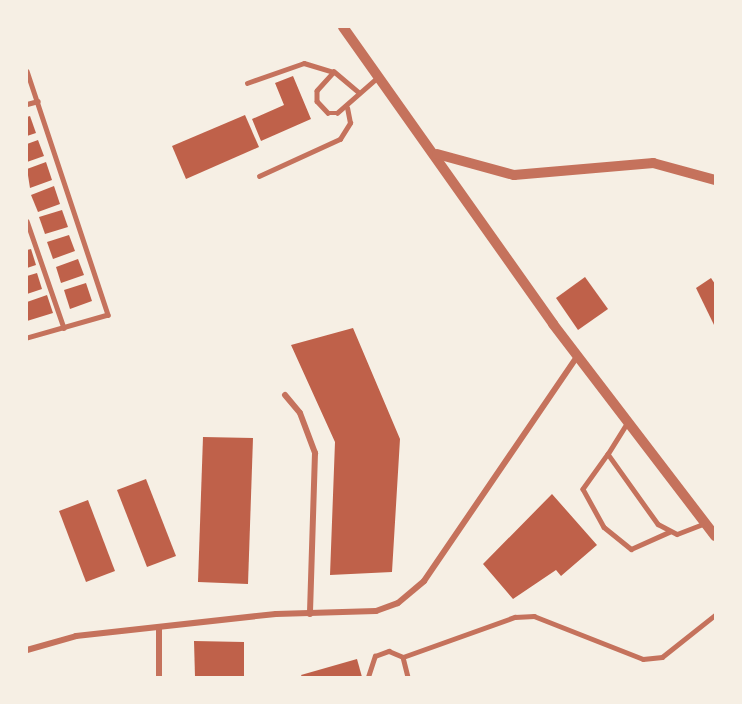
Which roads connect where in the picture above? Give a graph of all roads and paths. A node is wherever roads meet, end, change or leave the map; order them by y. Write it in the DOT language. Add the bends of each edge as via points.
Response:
graph roads {
  1 [pos="343,27"];
  2 [pos="27,70"];
  3 [pos="334,72"];
  4 [pos="377,78"];
  5 [pos="247,83"];
  6 [pos="359,93"];
  7 [pos="38,101"];
  8 [pos="27,104"];
  9 [pos="347,108"];
  10 [pos="436,153"];
  11 [pos="259,176"];
  12 [pos="715,180"];
  13 [pos="27,221"];
  14 [pos="64,328"];
  15 [pos="27,338"];
  16 [pos="577,357"];
  17 [pos="285,395"];
  18 [pos="627,424"];
  19 [pos="608,454"];
  20 [pos="703,524"];
  21 [pos="669,532"];
  22 [pos="715,536"];
  23 [pos="310,614"];
  24 [pos="715,615"];
  25 [pos="159,628"];
  26 [pos="27,650"];
  27 [pos="403,657"];
  28 [pos="159,677"];
  29 [pos="368,677"];
  30 [pos="408,677"];
  1 -- 4 [label="street"];
  2 -- 7 [label="lane"];
  3 -- 5 [label="lane" via="295,64"];
  3 -- 6 [label="lane"];
  3 -- 9 [label="lane" via="317,91 318,101 328,113"];
  4 -- 6 [label="lane"];
  4 -- 10 [label="street"];
  6 -- 9 [label="lane"];
  7 -- 8 [label="lane"];
  7 -- 14 [label="lane" via="108,315"];
  9 -- 11 [label="lane" via="350,123 340,138"];
  10 -- 12 [label="street" via="514,175 652,163"];
  10 -- 16 [label="street"];
  13 -- 14 [label="lane"];
  14 -- 15 [label="lane"];
  16 -- 18 [label="street"];
  16 -- 23 [label="street" via="416,590 376,610"];
  17 -- 23 [label="street" via="300,413 315,453"];
  18 -- 19 [label="lane"];
  18 -- 20 [label="street"];
  19 -- 21 [label="lane"];
  19 -- 21 [label="lane" via="583,489 604,527 631,549"];
  20 -- 21 [label="lane"];
  20 -- 22 [label="street"];
  23 -- 25 [label="street"];
  24 -- 27 [label="lane" via="652,658 628,656 534,616 515,616"];
  25 -- 26 [label="street" via="76,636"];
  25 -- 28 [label="street"];
  27 -- 29 [label="lane" via="389,651 375,656"];
  27 -- 30 [label="lane"];
}
